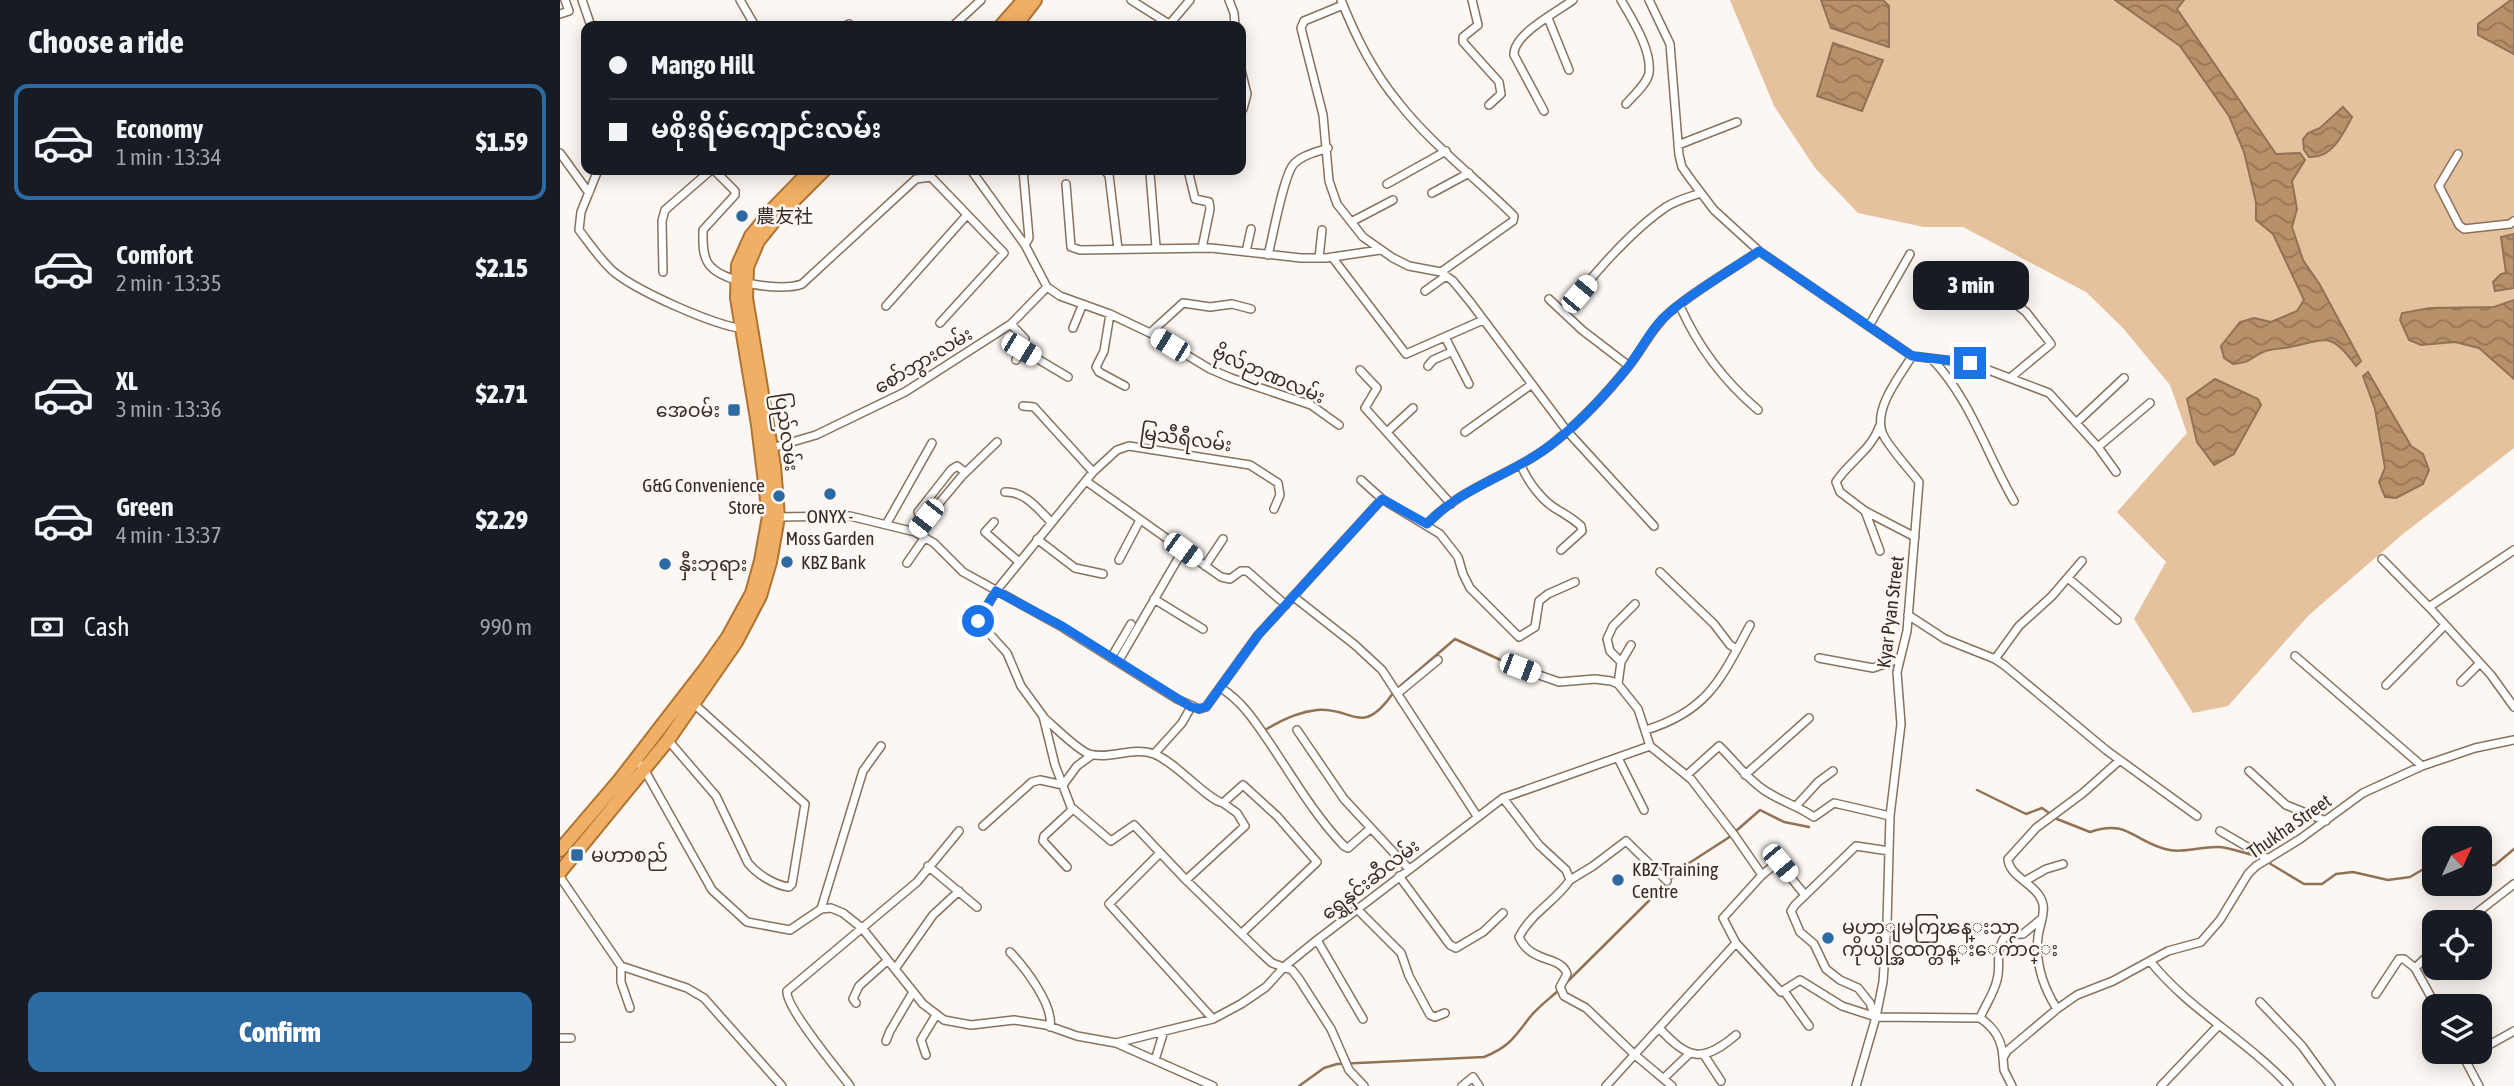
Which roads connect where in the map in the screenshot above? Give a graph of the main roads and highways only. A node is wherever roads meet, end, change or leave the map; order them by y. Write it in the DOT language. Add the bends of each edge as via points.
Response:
graph roads {
  1 [pos="1024,0"];
  2 [pos="1035,0"];
  3 [pos="1005,21"];
  4 [pos="1019,21"];
  5 [pos="806,175"];
  6 [pos="819,175"];
  7 [pos="742,281"];
  8 [pos="773,517"];
  9 [pos="640,765"];
  10 [pos="560,850"];
  11 [pos="560,872"];
  1 -- 3 [label="highway"];
  2 -- 4 [label="highway"];
  5 -- 7 [label="highway, ပြည်လမ်း" via="751,236 743,251"];
  6 -- 7 [label="highway, ပြည်လမ်း" via="758,241"];
  7 -- 8 [label="highway, ပြည်လမ်း" via="737,298 746,329"];
  8 -- 9 [label="highway, ပြည်လမ်း" via="752,593 728,637"];
  8 -- 9 [label="highway, ပြည်လမ်း" via="770,562 760,596 736,642 668,740"];
  9 -- 10 [label="highway, ပြည်လမ်း"];
  9 -- 11 [label="highway, ပြည်လမ်း"];
}
